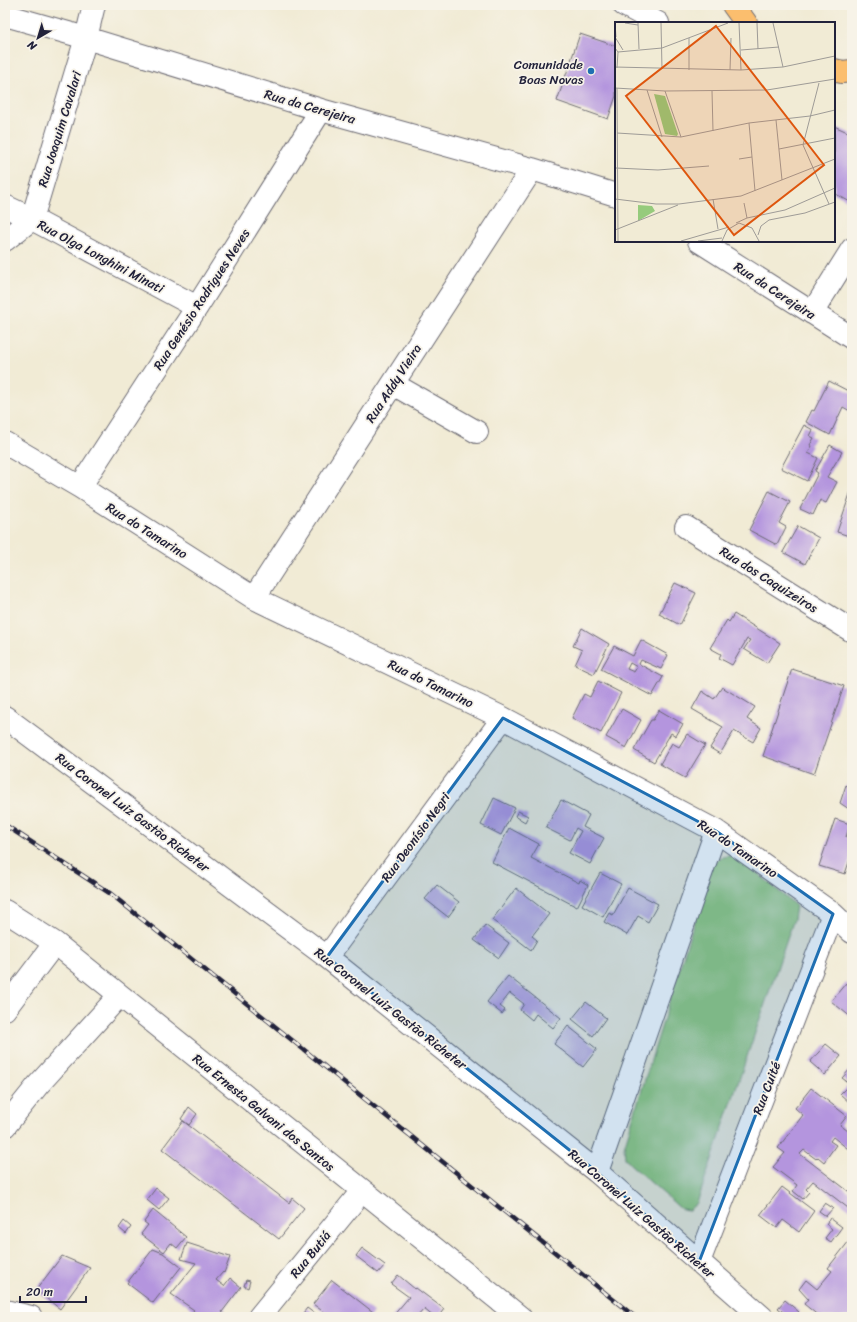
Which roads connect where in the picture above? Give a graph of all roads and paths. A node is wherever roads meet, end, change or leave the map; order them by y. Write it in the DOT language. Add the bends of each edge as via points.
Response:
graph roads {
  1 [pos="94,5"];
  2 [pos="624,5"];
  3 [pos="733,5"];
  4 [pos="5,15"];
  5 [pos="656,22"];
  6 [pos="745,22"];
  7 [pos="86,38"];
  8 [pos="321,110"];
  9 [pos="532,169"];
  10 [pos="615,195"];
  11 [pos="5,206"];
  12 [pos="32,219"];
  13 [pos="5,240"];
  14 [pos="701,242"];
  15 [pos="852,249"];
  16 [pos="197,307"];
  17 [pos="812,313"];
  18 [pos="852,338"];
  19 [pos="393,384"];
  20 [pos="477,432"];
  21 [pos="5,443"];
  22 [pos="80,487"];
  23 [pos="686,527"];
  24 [pos="254,598"];
  25 [pos="852,631"];
  26 [pos="5,717"];
  27 [pos="503,718"];
  28 [pos="716,831"];
  29 [pos="5,911"];
  30 [pos="833,914"];
  31 [pos="852,932"];
  32 [pos="55,943"];
  33 [pos="327,956"];
  34 [pos="119,996"];
  35 [pos="5,1009"];
  36 [pos="5,1126"];
  37 [pos="597,1172"];
  38 [pos="362,1191"];
  39 [pos="699,1262"];
  40 [pos="5,1311"];
  41 [pos="31,1317"];
  42 [pos="259,1317"];
  43 [pos="519,1317"];
  44 [pos="762,1317"];
  1 -- 7 [label="street, Rua Joaquim Cavalari"];
  2 -- 5 [label="street"];
  3 -- 6 [label="main road"];
  4 -- 7 [label="street, Rua da Cerejeira"];
  7 -- 8 [label="street, Rua da Cerejeira"];
  7 -- 12 [label="street, Rua Joaquim Cavalari"];
  8 -- 9 [label="street, Rua da Cerejeira"];
  8 -- 16 [label="street, Rua Genésio Rodrigues Neves"];
  9 -- 10 [label="street, Rua da Cerejeira"];
  9 -- 19 [label="street, Rua Addy Vieira"];
  11 -- 12 [label="street, Rua Olga Longhini Minati"];
  12 -- 13 [label="street"];
  12 -- 16 [label="street, Rua Olga Longhini Minati"];
  14 -- 17 [label="street, Rua da Cerejeira"];
  15 -- 17 [label="street"];
  16 -- 22 [label="street, Rua Genésio Rodrigues Neves"];
  17 -- 18 [label="street, Rua da Cerejeira"];
  19 -- 20 [label="street"];
  19 -- 24 [label="street, Rua Addy Vieira"];
  21 -- 22 [label="street, Rua do Tamarino"];
  22 -- 24 [label="street, Rua do Tamarino"];
  23 -- 25 [label="street, Rua dos Caquizeiros"];
  24 -- 27 [label="street, Rua do Tamarino"];
  26 -- 33 [label="street, Rua Coronel Luiz Gastão Richeter"];
  27 -- 28 [label="street, Rua do Tamarino"];
  27 -- 33 [label="street, Rua Deonísio Negri"];
  28 -- 30 [label="street, Rua do Tamarino"];
  28 -- 37 [label="street"];
  29 -- 32 [label="street, Rua Ernesta Galvani dos Santos"];
  30 -- 31 [label="street, Rua do Tamarino"];
  30 -- 39 [label="street, Rua Cuité"];
  32 -- 34 [label="street, Rua Ernesta Galvani dos Santos"];
  32 -- 35 [label="street"];
  33 -- 37 [label="street, Rua Coronel Luiz Gastão Richeter"];
  34 -- 36 [label="street" via="38,1085"];
  34 -- 38 [label="street, Rua Ernesta Galvani dos Santos"];
  37 -- 39 [label="street, Rua Coronel Luiz Gastão Richeter"];
  38 -- 42 [label="street, Rua Butiá"];
  38 -- 43 [label="street, Rua Ernesta Galvani dos Santos"];
  39 -- 44 [label="street, Rua Coronel Luiz Gastão Richeter"];
  40 -- 41 [label="street"];
}
